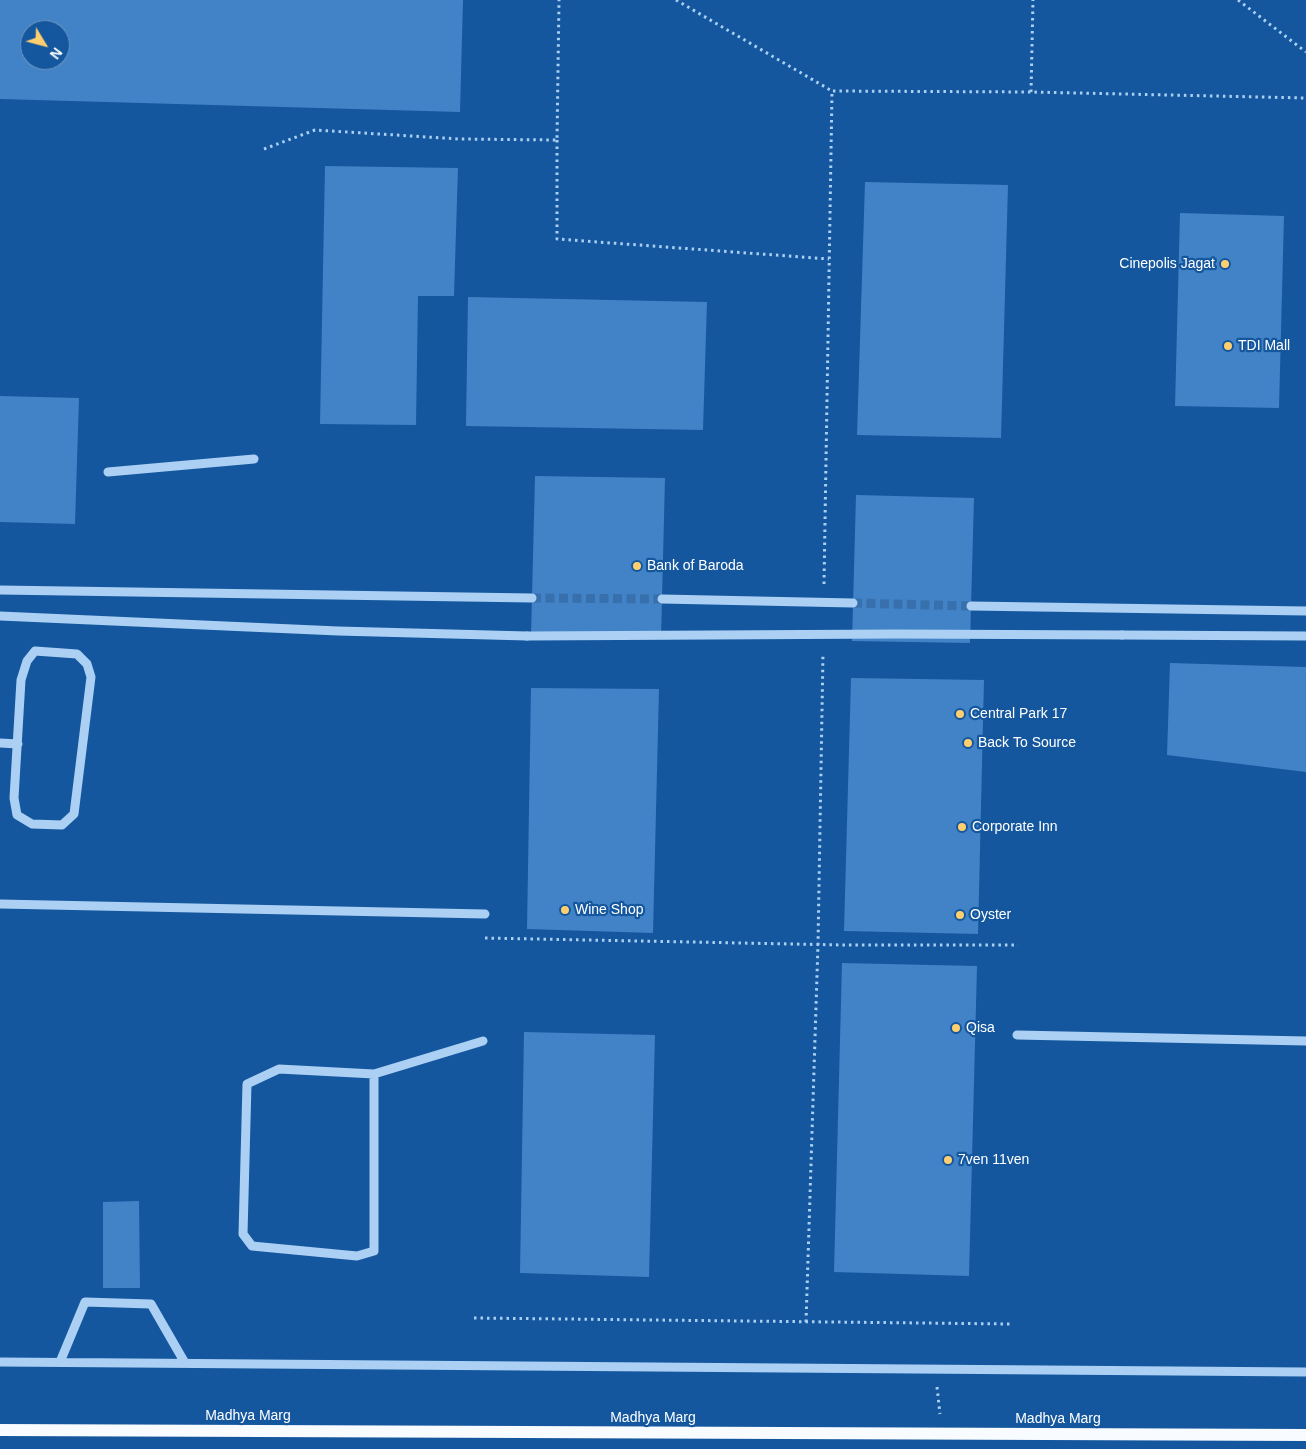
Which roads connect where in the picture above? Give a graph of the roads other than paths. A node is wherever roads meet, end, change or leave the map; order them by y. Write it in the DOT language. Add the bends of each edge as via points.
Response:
graph roads {
  1 [pos="254,460"];
  2 [pos="108,472"];
  3 [pos="0,590"];
  4 [pos="532,598"];
  5 [pos="662,599"];
  6 [pos="853,603"];
  7 [pos="971,606"];
  8 [pos="1306,611"];
  9 [pos="0,616"];
  10 [pos="1306,636"];
  11 [pos="0,743"];
  12 [pos="18,744"];
  13 [pos="0,904"];
  14 [pos="485,914"];
  15 [pos="1017,1035"];
  16 [pos="483,1041"];
  17 [pos="1306,1041"];
  18 [pos="374,1074"];
  19 [pos="0,1362"];
  20 [pos="60,1362"];
  21 [pos="185,1363"];
  22 [pos="1306,1372"];
  23 [pos="0,1430"];
  24 [pos="1306,1436"];
  1 -- 2 [label="street"];
  3 -- 4 [label="street"];
  5 -- 6 [label="street, bridge"];
  7 -- 8 [label="street"];
  9 -- 10 [label="street, bridge" via="527,636"];
  11 -- 12 [label="street"];
  12 -- 12 [label="street" via="14,798 18,815 32,824 62,825 74,814 91,677 78,654 35,651 27,661 21,680"];
  13 -- 14 [label="street"];
  15 -- 17 [label="street"];
  16 -- 18 [label="street"];
  18 -- 18 [label="street" via="374,1251 357,1256 252,1246 243,1234 247,1084 279,1069"];
  19 -- 20 [label="street"];
  20 -- 21 [label="street"];
  20 -- 21 [label="street" via="85,1302 151,1304"];
  21 -- 22 [label="street"];
  23 -- 24 [label="main road, Madhya Marg"];
}
